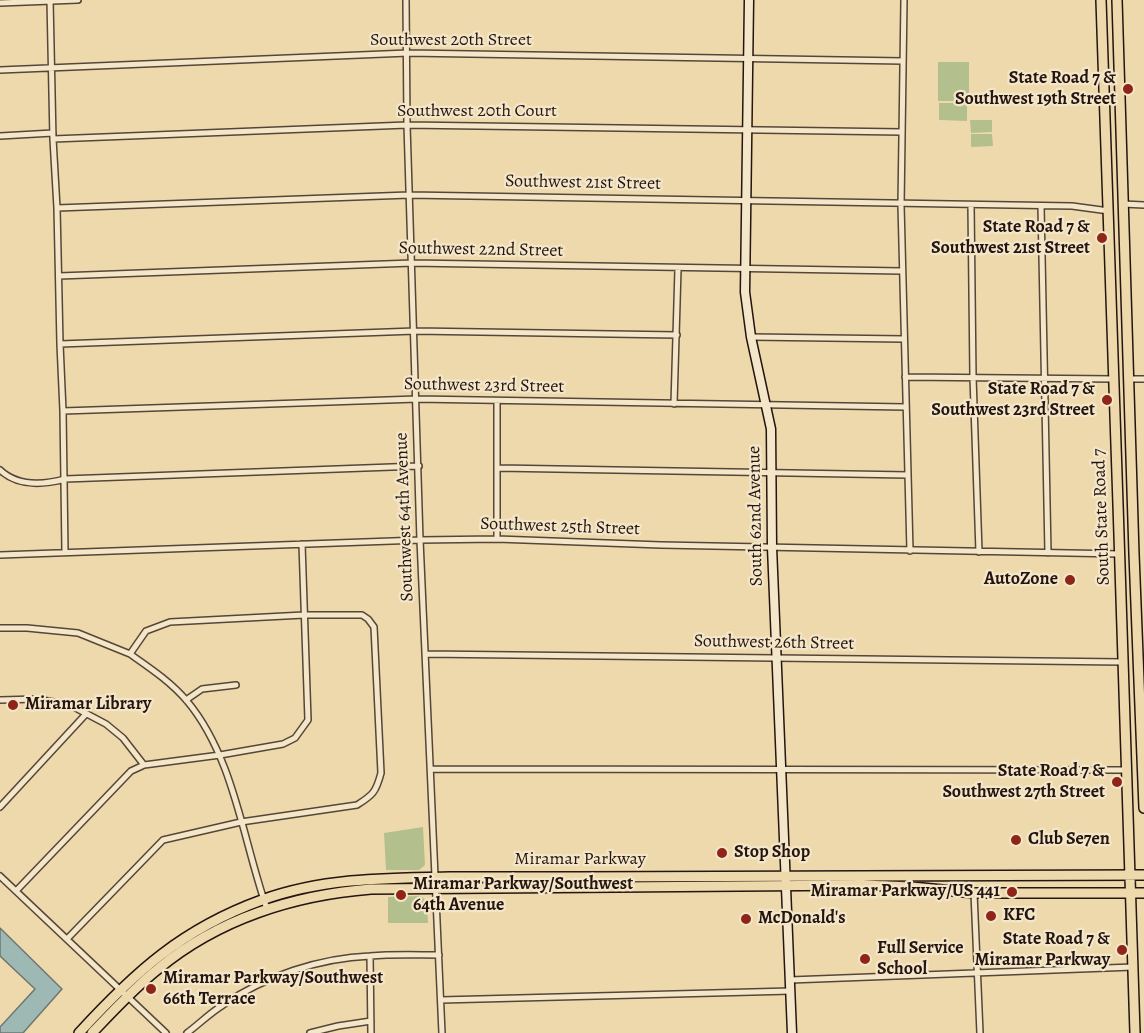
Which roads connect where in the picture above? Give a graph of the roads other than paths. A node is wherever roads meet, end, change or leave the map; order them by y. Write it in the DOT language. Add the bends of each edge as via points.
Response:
graph roads {
  1 [pos="78,0"];
  2 [pos="406,0"];
  3 [pos="749,0"];
  4 [pos="904,0"];
  5 [pos="1101,0"];
  6 [pos="1117,0"];
  7 [pos="50,1"];
  8 [pos="0,3"];
  9 [pos="408,53"];
  10 [pos="748,59"];
  11 [pos="903,61"];
  12 [pos="52,69"];
  13 [pos="0,70"];
  14 [pos="1104,92"];
  15 [pos="1120,119"];
  16 [pos="407,125"];
  17 [pos="747,129"];
  18 [pos="902,132"];
  19 [pos="0,136"];
  20 [pos="53,136"];
  21 [pos="1108,184"];
  22 [pos="410,195"];
  23 [pos="747,200"];
  24 [pos="1123,204"];
  25 [pos="901,205"];
  26 [pos="971,205"];
  27 [pos="1144,205"];
  28 [pos="1041,206"];
  29 [pos="57,208"];
  30 [pos="1109,211"];
  31 [pos="1124,230"];
  32 [pos="412,263"];
  33 [pos="678,268"];
  34 [pos="745,268"];
  35 [pos="903,271"];
  36 [pos="59,276"];
  37 [pos="415,331"];
  38 [pos="677,335"];
  39 [pos="751,337"];
  40 [pos="904,339"];
  41 [pos="60,344"];
  42 [pos="905,377"];
  43 [pos="973,377"];
  44 [pos="1045,379"];
  45 [pos="1114,379"];
  46 [pos="1128,379"];
  47 [pos="1144,380"];
  48 [pos="417,399"];
  49 [pos="497,402"];
  50 [pos="674,404"];
  51 [pos="767,405"];
  52 [pos="906,407"];
  53 [pos="63,411"];
  54 [pos="418,466"];
  55 [pos="498,468"];
  56 [pos="0,470"];
  57 [pos="773,472"];
  58 [pos="908,475"];
  59 [pos="65,479"];
  60 [pos="1119,533"];
  61 [pos="497,539"];
  62 [pos="420,540"];
  63 [pos="302,544"];
  64 [pos="772,547"];
  65 [pos="910,550"];
  66 [pos="65,552"];
  67 [pos="979,552"];
  68 [pos="1048,553"];
  69 [pos="1120,554"];
  70 [pos="1134,554"];
  71 [pos="0,555"];
  72 [pos="1144,555"];
  73 [pos="1134,575"];
  74 [pos="304,615"];
  75 [pos="0,628"];
  76 [pos="130,654"];
  77 [pos="426,654"];
  78 [pos="776,658"];
  79 [pos="1123,662"];
  80 [pos="1141,662"];
  81 [pos="236,685"];
  82 [pos="0,700"];
  83 [pos="186,700"];
  84 [pos="86,714"];
  85 [pos="220,755"];
  86 [pos="144,765"];
  87 [pos="430,770"];
  88 [pos="780,770"];
  89 [pos="1125,770"];
  90 [pos="1143,770"];
  91 [pos="0,807"];
  92 [pos="1144,808"];
  93 [pos="241,822"];
  94 [pos="786,875"];
  95 [pos="1129,875"];
  96 [pos="1144,875"];
  97 [pos="0,876"];
  98 [pos="435,877"];
  99 [pos="598,877"];
  100 [pos="786,886"];
  101 [pos="558,887"];
  102 [pos="435,888"];
  103 [pos="16,891"];
  104 [pos="1144,892"];
  105 [pos="974,893"];
  106 [pos="1130,893"];
  107 [pos="265,904"];
  108 [pos="67,939"];
  109 [pos="439,955"];
  110 [pos="370,956"];
  111 [pos="1133,967"];
  112 [pos="978,972"];
  113 [pos="790,980"];
  114 [pos="790,991"];
  115 [pos="123,993"];
  116 [pos="441,1000"];
  117 [pos="371,1022"];
  118 [pos="78,1033"];
  119 [pos="92,1033"];
  120 [pos="166,1033"];
  121 [pos="187,1033"];
  122 [pos="310,1033"];
  123 [pos="371,1033"];
  124 [pos="442,1033"];
  125 [pos="792,1033"];
  126 [pos="980,1033"];
  127 [pos="1136,1033"];
  1 -- 7 [label="street"];
  2 -- 9 [label="street, Southwest 64th Avenue"];
  3 -- 10 [label="street, South 62nd Avenue"];
  4 -- 11 [label="street"];
  5 -- 14 [label="main road, South State Road 7"];
  6 -- 15 [label="main road, South State Road 7"];
  7 -- 8 [label="street"];
  7 -- 12 [label="street"];
  9 -- 10 [label="street, Southwest 20th Street"];
  9 -- 12 [label="street, Southwest 20th Street"];
  9 -- 16 [label="street, Southwest 64th Avenue"];
  10 -- 11 [label="street, Southwest 20th Street"];
  10 -- 17 [label="street, South 62nd Avenue"];
  11 -- 18 [label="street"];
  12 -- 13 [label="street, Southwest 20th Street"];
  12 -- 20 [label="street"];
  14 -- 15 [label="main road"];
  14 -- 21 [label="main road, South State Road 7"];
  15 -- 24 [label="main road, South State Road 7"];
  16 -- 17 [label="street, Southwest 20th Court"];
  16 -- 20 [label="street, Southwest 20th Court"];
  16 -- 22 [label="street, Southwest 64th Avenue"];
  17 -- 18 [label="street, Southwest 20th Court"];
  17 -- 23 [label="street, South 62nd Avenue"];
  18 -- 25 [label="street"];
  19 -- 20 [label="street, Southwest 20th Court"];
  20 -- 29 [label="street"];
  21 -- 24 [label="main road"];
  21 -- 30 [label="main road, South State Road 7"];
  22 -- 23 [label="street, Southwest 21st Street"];
  22 -- 29 [label="street, Southwest 21st Street"];
  22 -- 32 [label="street, Southwest 64th Avenue"];
  23 -- 25 [label="street, Southwest 21st Street"];
  23 -- 34 [label="street, South 62nd Avenue"];
  24 -- 27 [label="street"];
  24 -- 31 [label="main road, South State Road 7"];
  25 -- 26 [label="street, Southwest 21st Street"];
  25 -- 35 [label="street"];
  26 -- 28 [label="street, Southwest 21st Street"];
  26 -- 43 [label="street"];
  28 -- 30 [label="street, Southwest 21st Street"];
  28 -- 44 [label="street"];
  29 -- 36 [label="street"];
  30 -- 31 [label="main road"];
  30 -- 45 [label="main road, South State Road 7"];
  31 -- 46 [label="main road, South State Road 7"];
  32 -- 33 [label="street, Southwest 22nd Street"];
  32 -- 36 [label="street, Southwest 22nd Street"];
  32 -- 37 [label="street, Southwest 64th Avenue"];
  33 -- 34 [label="street, Southwest 22nd Street"];
  33 -- 38 [label="street"];
  34 -- 35 [label="street, Southwest 22nd Street"];
  34 -- 39 [label="street, South 62nd Avenue"];
  35 -- 40 [label="street"];
  36 -- 41 [label="street"];
  37 -- 38 [label="street"];
  37 -- 41 [label="street"];
  37 -- 48 [label="street, Southwest 64th Avenue"];
  38 -- 50 [label="street"];
  39 -- 40 [label="street"];
  39 -- 51 [label="street, South 62nd Avenue"];
  40 -- 42 [label="street"];
  41 -- 53 [label="street"];
  42 -- 43 [label="street"];
  42 -- 52 [label="street"];
  43 -- 44 [label="street"];
  43 -- 67 [label="street"];
  44 -- 45 [label="street"];
  44 -- 68 [label="street"];
  45 -- 60 [label="main road, South State Road 7"];
  46 -- 47 [label="street"];
  46 -- 70 [label="main road, South State Road 7"];
  48 -- 49 [label="street, Southwest 23rd Street"];
  48 -- 53 [label="street, Southwest 23rd Street"];
  48 -- 54 [label="street, Southwest 64th Avenue"];
  49 -- 50 [label="street, Southwest 23rd Street"];
  49 -- 55 [label="street"];
  50 -- 51 [label="street, Southwest 23rd Street"];
  51 -- 52 [label="street, Southwest 23rd Street"];
  51 -- 57 [label="street, South 62nd Avenue"];
  52 -- 58 [label="street"];
  53 -- 59 [label="street"];
  54 -- 59 [label="street"];
  54 -- 62 [label="street, Southwest 64th Avenue"];
  55 -- 57 [label="street"];
  55 -- 61 [label="street"];
  56 -- 59 [label="street" via="27,484"];
  57 -- 58 [label="street"];
  57 -- 64 [label="street, South 62nd Avenue"];
  58 -- 65 [label="street"];
  59 -- 66 [label="street"];
  60 -- 69 [label="main road, South State Road 7"];
  60 -- 70 [label="main road" via="1126,548"];
  61 -- 62 [label="street, Southwest 25th Street"];
  61 -- 64 [label="street, Southwest 25th Street"];
  62 -- 63 [label="street, Southwest 25th Street"];
  62 -- 77 [label="street, Southwest 64th Avenue"];
  63 -- 66 [label="street, Southwest 25th Street"];
  63 -- 74 [label="street"];
  64 -- 65 [label="street, Southwest 25th Street"];
  64 -- 78 [label="street, South 62nd Avenue"];
  65 -- 67 [label="street, Southwest 25th Street"];
  66 -- 71 [label="street, Southwest 25th Street"];
  67 -- 68 [label="street, Southwest 25th Street"];
  68 -- 69 [label="street, Southwest 25th Street"];
  69 -- 73 [label="main road"];
  69 -- 79 [label="main road, South State Road 7"];
  70 -- 72 [label="street"];
  70 -- 73 [label="main road, South State Road 7"];
  73 -- 80 [label="main road, South State Road 7"];
  74 -- 76 [label="street" via="170,622 146,632"];
  74 -- 85 [label="street" via="309,720 295,738 283,744"];
  74 -- 93 [label="street" via="362,615 374,627 381,773 378,787 357,805"];
  75 -- 76 [label="street" via="78,633"];
  76 -- 83 [label="street"];
  77 -- 78 [label="street, Southwest 26th Street"];
  77 -- 87 [label="street, Southwest 64th Avenue"];
  78 -- 79 [label="street, Southwest 26th Street"];
  78 -- 88 [label="street, South 62nd Avenue"];
  79 -- 89 [label="main road, South State Road 7"];
  80 -- 90 [label="main road, South State Road 7"];
  81 -- 83 [label="street" via="202,689"];
  82 -- 84 [label="street" via="37,699 70,705"];
  83 -- 85 [label="street"];
  84 -- 86 [label="street" via="123,738"];
  84 -- 91 [label="street"];
  85 -- 86 [label="street"];
  85 -- 93 [label="street"];
  86 -- 103 [label="street" via="130,771"];
  87 -- 88 [label="street"];
  87 -- 98 [label="street, Southwest 64th Avenue"];
  88 -- 89 [label="street"];
  88 -- 94 [label="street, South 62nd Avenue"];
  89 -- 95 [label="main road, South State Road 7"];
  90 -- 92 [label="main road, South State Road 7"];
  93 -- 107 [label="street"];
  93 -- 108 [label="street" via="163,840"];
  94 -- 95 [label="main road, Miramar Parkway"];
  94 -- 99 [label="main road, Miramar Parkway"];
  94 -- 100 [label="street, South 62nd Avenue"];
  95 -- 96 [label="main road, Miramar Parkway"];
  95 -- 106 [label="main road, South State Road 7"];
  97 -- 103 [label="street"];
  98 -- 99 [label="main road, Miramar Parkway"];
  98 -- 102 [label="street, Southwest 64th Avenue"];
  98 -- 107 [label="main road, Miramar Parkway" via="315,885"];
  99 -- 101 [label="main road" via="589,883"];
  100 -- 101 [label="main road, Miramar Parkway"];
  100 -- 105 [label="main road, Miramar Parkway" via="905,886"];
  100 -- 113 [label="street, South 62nd Avenue"];
  101 -- 102 [label="main road, Miramar Parkway"];
  102 -- 107 [label="main road, Miramar Parkway" via="342,891"];
  102 -- 109 [label="street, Southwest 64th Avenue"];
  103 -- 108 [label="street"];
  104 -- 106 [label="main road, Miramar Parkway"];
  105 -- 106 [label="main road, Miramar Parkway"];
  105 -- 112 [label="street"];
  106 -- 111 [label="main road, South State Road 7"];
  107 -- 115 [label="main road, Miramar Parkway" via="217,920 181,940 154,959"];
  108 -- 115 [label="street"];
  109 -- 110 [label="street"];
  109 -- 116 [label="street, Southwest 64th Avenue"];
  110 -- 117 [label="street"];
  110 -- 121 [label="street" via="309,966 266,981 224,1004"];
  111 -- 112 [label="street"];
  111 -- 127 [label="main road, South State Road 7"];
  112 -- 113 [label="street"];
  112 -- 126 [label="street"];
  113 -- 114 [label="street, South 62nd Avenue"];
  114 -- 116 [label="street"];
  114 -- 125 [label="street, South 62nd Avenue"];
  115 -- 118 [label="main road, Miramar Parkway"];
  115 -- 119 [label="main road, Miramar Parkway"];
  115 -- 120 [label="street"];
  116 -- 124 [label="street, Southwest 64th Avenue"];
  117 -- 122 [label="street"];
  117 -- 123 [label="street"];
}
